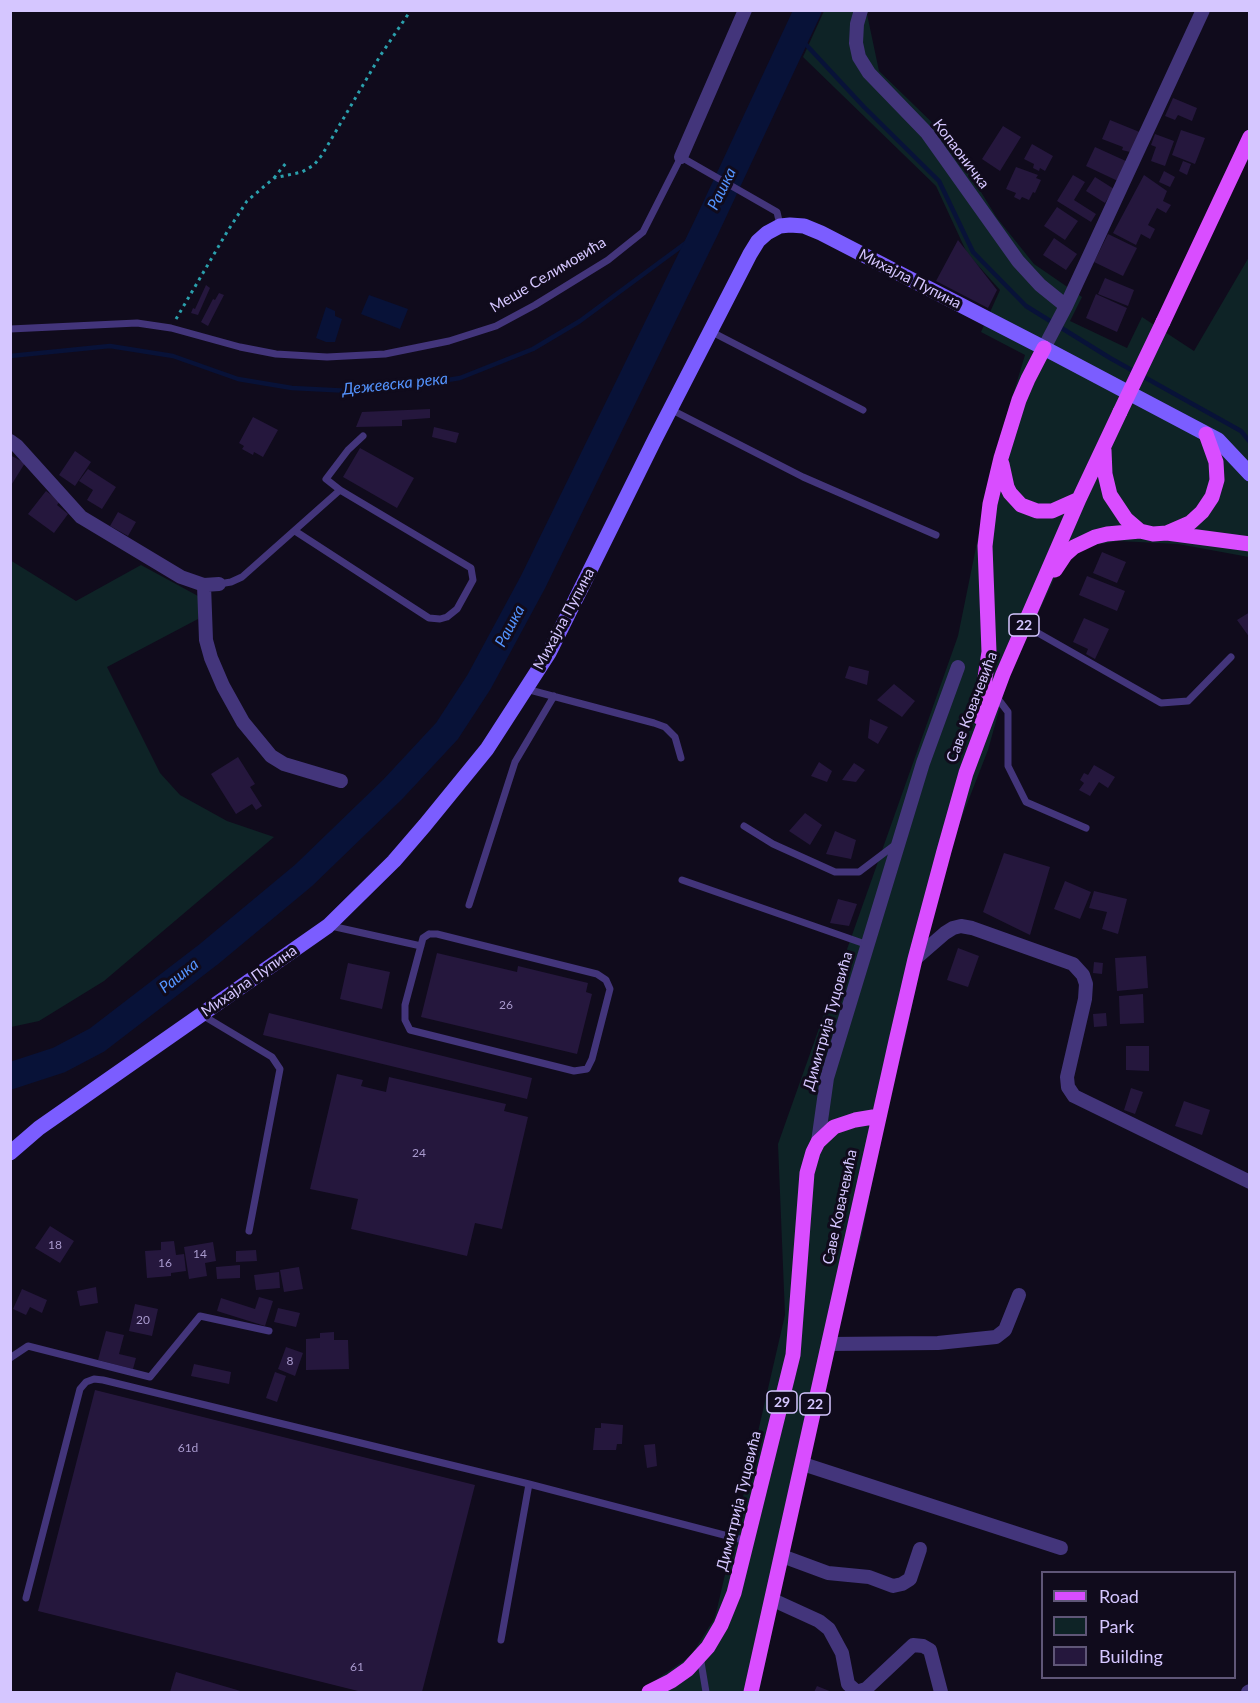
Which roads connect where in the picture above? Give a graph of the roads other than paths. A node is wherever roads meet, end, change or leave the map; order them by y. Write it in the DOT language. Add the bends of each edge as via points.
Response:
graph roads {
  1 [pos="746,10"];
  2 [pos="861,10"];
  3 [pos="1203,10"];
  4 [pos="1250,137"];
  5 [pos="681,157"];
  6 [pos="780,226"];
  7 [pos="1066,306"];
  8 [pos="10,329"];
  9 [pos="710,331"];
  10 [pos="1044,348"];
  11 [pos="670,409"];
  12 [pos="863,410"];
  13 [pos="1206,434"];
  14 [pos="363,436"];
  15 [pos="10,441"];
  16 [pos="1105,445"];
  17 [pos="1001,458"];
  18 [pos="1250,474"];
  19 [pos="340,490"];
  20 [pos="1079,499"];
  21 [pos="295,531"];
  22 [pos="1140,531"];
  23 [pos="1167,533"];
  24 [pos="936,534"];
  25 [pos="1250,544"];
  26 [pos="219,584"];
  27 [pos="204,585"];
  28 [pos="1036,597"];
  29 [pos="1024,625"];
  30 [pos="1231,657"];
  31 [pos="958,667"];
  32 [pos="526,689"];
  33 [pos="995,695"];
  34 [pos="554,696"];
  35 [pos="974,752"];
  36 [pos="681,758"];
  37 [pos="341,781"];
  38 [pos="744,826"];
  39 [pos="1086,828"];
  40 [pos="898,843"];
  41 [pos="682,880"];
  42 [pos="469,905"];
  43 [pos="328,926"];
  44 [pos="868,945"];
  45 [pos="421,946"];
  46 [pos="915,959"];
  47 [pos="201,1014"];
  48 [pos="879,1116"];
  49 [pos="818,1142"];
  50 [pos="10,1153"];
  51 [pos="1250,1182"];
  52 [pos="249,1231"];
  53 [pos="1019,1295"];
  54 [pos="269,1331"];
  55 [pos="828,1344"];
  56 [pos="10,1358"];
  57 [pos="803,1464"];
  58 [pos="529,1485"];
  59 [pos="748,1541"];
  60 [pos="1061,1548"];
  61 [pos="920,1549"];
  62 [pos="782,1557"];
  63 [pos="26,1598"];
  64 [pos="772,1600"];
  65 [pos="501,1640"];
  66 [pos="700,1656"];
  67 [pos="649,1692"];
  68 [pos="706,1692"];
  69 [pos="751,1692"];
  70 [pos="941,1692"];
  1 -- 5 [label="street, Меше Селимовића"];
  2 -- 7 [label="street, Копаоничка" via="856,43 868,73 927,133 1018,261"];
  3 -- 7 [label="street"];
  4 -- 16 [label="main road, Саве Ковачевића / 22, bridge"];
  5 -- 6 [label="lane" via="777,212"];
  5 -- 8 [label="lane, Меше Селимовића" via="643,232 608,260 496,326 448,341 385,354 327,357 276,354 171,328 126,323"];
  6 -- 9 [label="street, Михајла Пупина" via="767,233 750,254"];
  6 -- 10 [label="street, Михајла Пупина" via="804,226 821,233"];
  7 -- 10 [label="street"];
  9 -- 11 [label="street, Михајла Пупина"];
  9 -- 12 [label="lane"];
  10 -- 13 [label="street, Михајла Пупина"];
  10 -- 17 [label="main road" via="1019,400"];
  11 -- 24 [label="lane" via="803,477"];
  11 -- 32 [label="street, Михајла Пупина" via="549,653"];
  13 -- 18 [label="street, Михајла Пупина" via="1223,444"];
  13 -- 23 [label="main road" via="1216,462 1217,480 1212,497 1190,523"];
  14 -- 19 [label="lane" via="326,479"];
  15 -- 27 [label="street" via="81,517 182,577"];
  16 -- 20 [label="main road, Саве Ковачевића / 22"];
  16 -- 22 [label="main road" via="1110,495 1126,519"];
  17 -- 20 [label="main road" via="1006,487 1021,505 1052,511"];
  17 -- 35 [label="main road" via="986,530 989,652"];
  19 -- 21 [label="lane"];
  19 -- 21 [label="lane" via="471,568 473,580 458,609 447,617 429,618"];
  20 -- 28 [label="main road, Саве Ковачевића / 22"];
  21 -- 26 [label="lane" via="242,577"];
  22 -- 23 [label="main road"];
  22 -- 28 [label="main road" via="1101,535 1074,547"];
  23 -- 25 [label="main road"];
  26 -- 27 [label="street"];
  27 -- 37 [label="street" via="206,640 211,658 243,722 271,756 284,764"];
  28 -- 29 [label="main road, Саве Ковачевића / 22"];
  29 -- 30 [label="lane" via="1161,703 1188,701"];
  29 -- 33 [label="main road, Саве Ковачевића / 22"];
  31 -- 40 [label="street, Димитрија Туцовића"];
  32 -- 34 [label="lane"];
  32 -- 43 [label="street, Михајла Пупина" via="487,748 425,825"];
  33 -- 35 [label="main road, Саве Ковачевића / 22"];
  33 -- 39 [label="lane" via="1008,712 1008,766 1026,802"];
  34 -- 36 [label="lane" via="665,727 675,737"];
  34 -- 42 [label="lane" via="515,762"];
  35 -- 46 [label="main road, Саве Ковачевића / 22"];
  38 -- 40 [label="lane" via="773,844 836,872 859,872"];
  40 -- 44 [label="street, Димитрија Туцовића"];
  41 -- 44 [label="lane, Димитрија Туцовића"];
  43 -- 45 [label="lane"];
  43 -- 47 [label="street, Михајла Пупина"];
  44 -- 49 [label="street, Димитрија Туцовића" via="827,1078"];
  45 -- 45 [label="lane" via="405,1005 410,1030 574,1071 587,1069 610,989 597,974 437,934 423,938"];
  46 -- 48 [label="main road, Саве Ковачевића / 22"];
  46 -- 51 [label="street" via="945,933 961,926 1073,964 1086,984 1067,1077 1074,1096"];
  47 -- 50 [label="street, Михајла Пупина" via="39,1128"];
  47 -- 52 [label="lane" via="272,1057 280,1069"];
  48 -- 49 [label="main road" via="844,1122"];
  48 -- 55 [label="main road, Саве Ковачевића / 22"];
  49 -- 59 [label="main road, Димитрија Туцовића / 29" via="807,1173 793,1355"];
  53 -- 55 [label="street" via="1005,1330 996,1337 938,1343"];
  54 -- 56 [label="lane" via="200,1316 150,1377 28,1346"];
  55 -- 57 [label="main road, Саве Ковачевића / 22"];
  57 -- 60 [label="street"];
  57 -- 62 [label="main road, Саве Ковачевића / 22"];
  58 -- 59 [label="lane"];
  58 -- 63 [label="lane" via="94,1380 80,1389"];
  58 -- 65 [label="lane"];
  59 -- 66 [label="main road, Димитрија Туцовића / 29" via="727,1612"];
  61 -- 62 [label="street" via="909,1579 893,1586 869,1577 828,1573"];
  62 -- 64 [label="main road, Саве Ковачевића / 22"];
  64 -- 69 [label="main road, Саве Ковачевића / 22"];
  64 -- 70 [label="street" via="829,1629 842,1653 848,1684 857,1692 866,1689 913,1645 930,1650"];
  66 -- 67 [label="main road, Димитрија Туцовића / 29" via="688,1670"];
  66 -- 68 [label="lane"];
}
